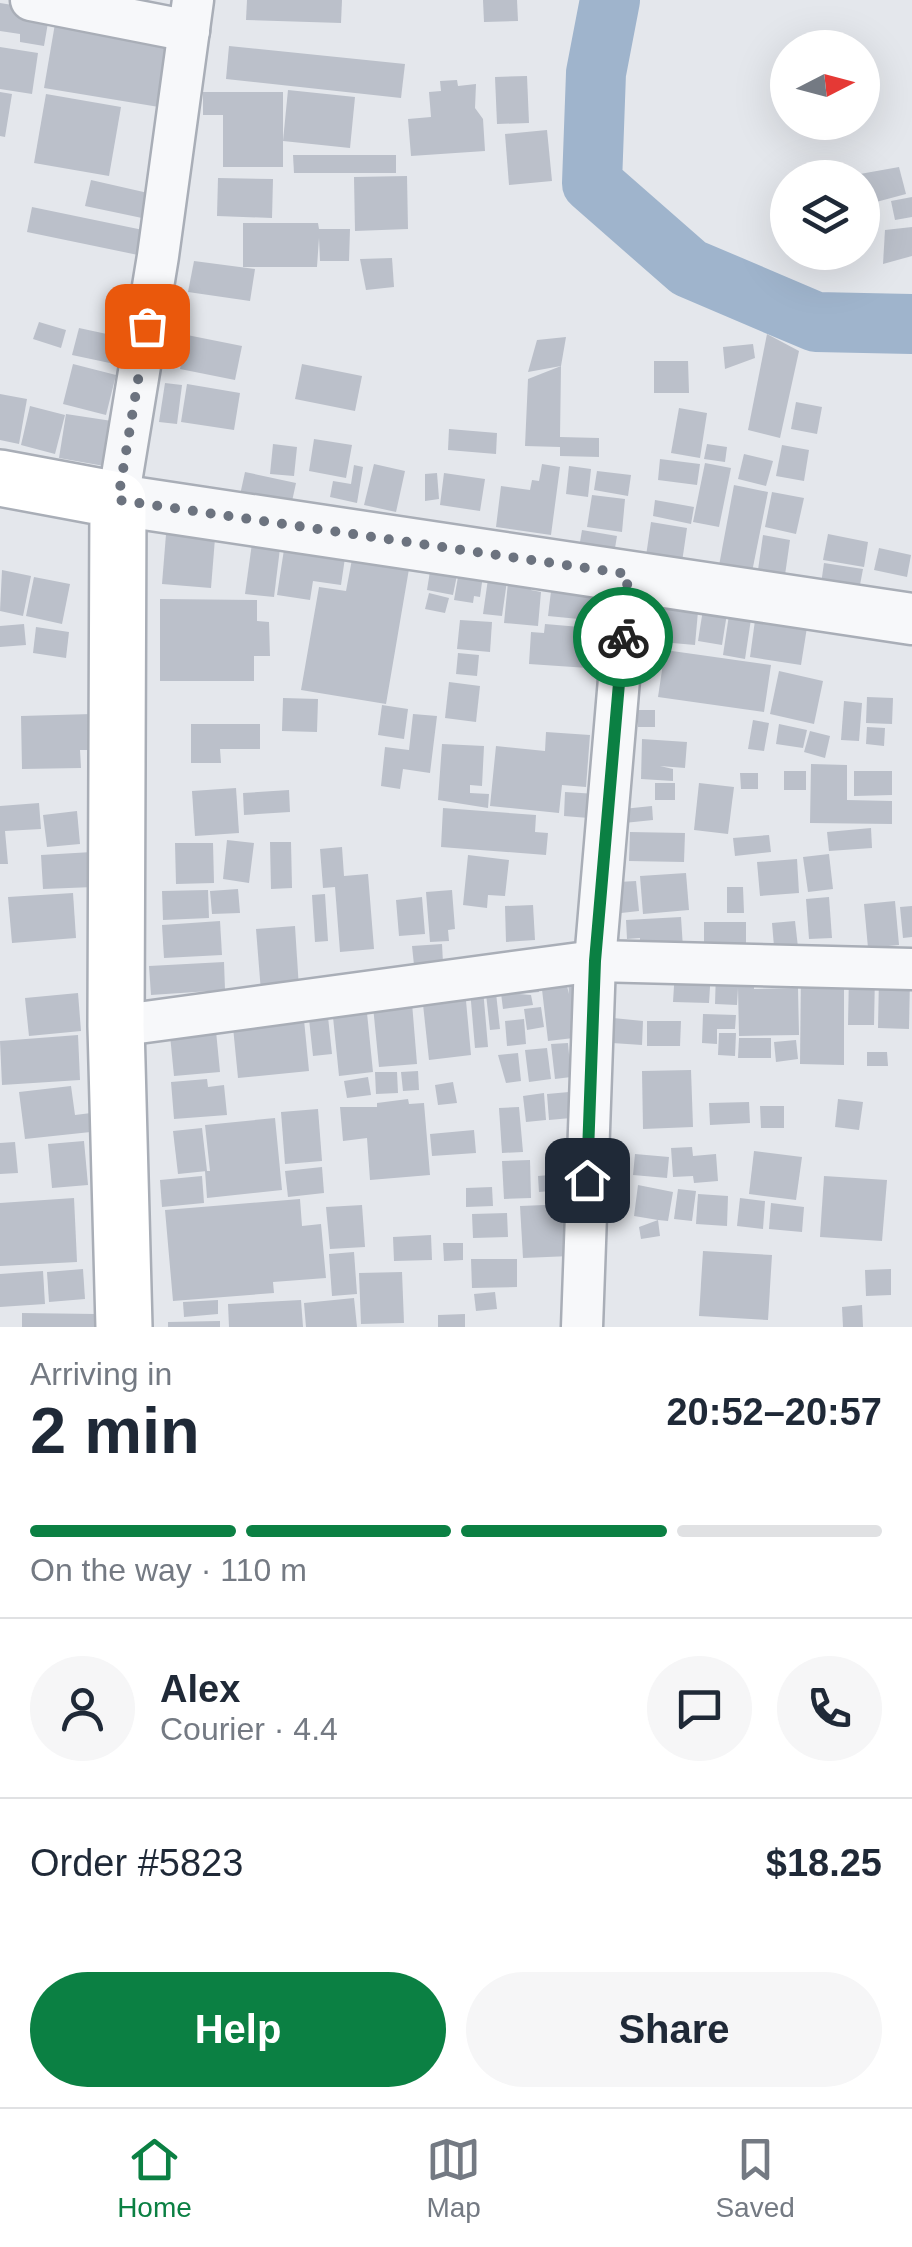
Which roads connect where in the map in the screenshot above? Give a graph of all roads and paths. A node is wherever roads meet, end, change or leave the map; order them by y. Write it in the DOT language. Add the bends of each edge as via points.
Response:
graph roads {
  1 [pos="31,0"];
  2 [pos="191,15"];
  3 [pos="0,478"];
  4 [pos="118,500"];
  5 [pos="628,574"];
  6 [pos="912,618"];
  7 [pos="595,961"];
  8 [pos="912,970"];
  9 [pos="116,1026"];
  10 [pos="124,1327"];
  11 [pos="582,1327"];
  1 -- 2 [label="street"];
  2 -- 4 [label="street"];
  3 -- 4 [label="main road"];
  4 -- 5 [label="street"];
  4 -- 9 [label="main road"];
  5 -- 6 [label="street"];
  5 -- 7 [label="street"];
  7 -- 8 [label="street"];
  7 -- 9 [label="street"];
  7 -- 11 [label="street"];
  9 -- 10 [label="main road"];
}
